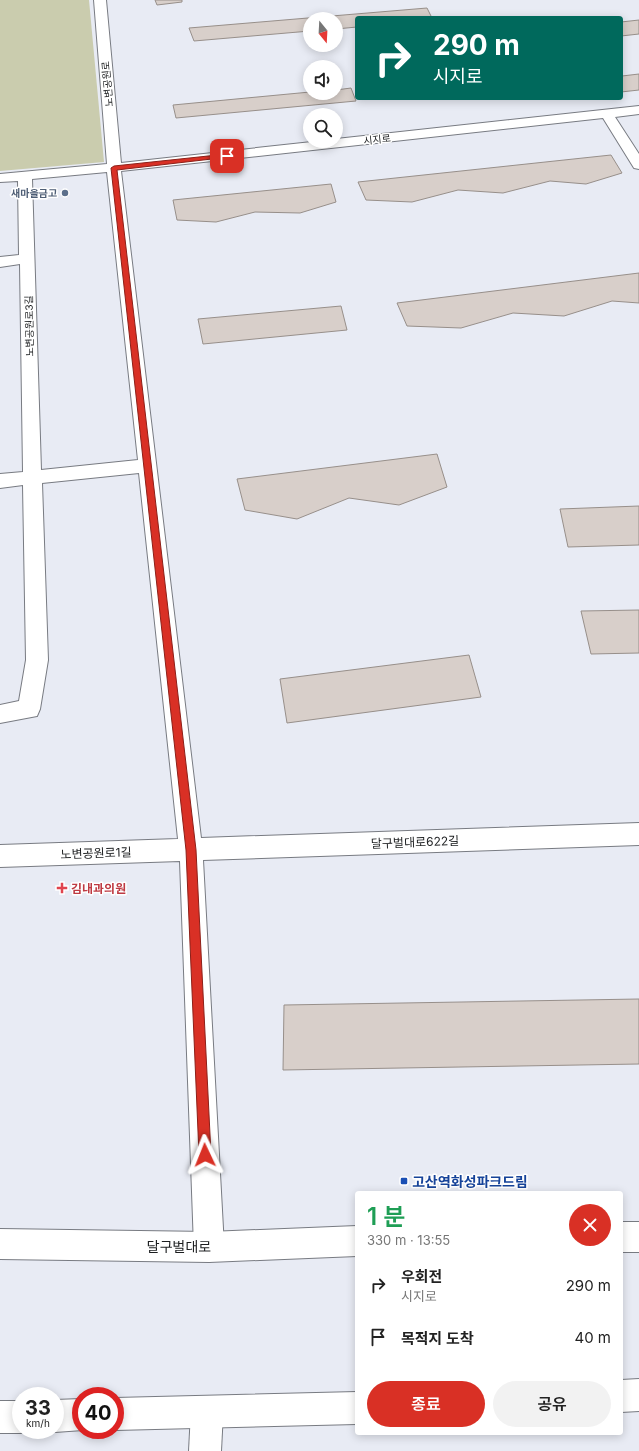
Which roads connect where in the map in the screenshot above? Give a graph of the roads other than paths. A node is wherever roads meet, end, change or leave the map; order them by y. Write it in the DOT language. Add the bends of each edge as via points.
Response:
graph roads {
  1 [pos="100,0"];
  2 [pos="639,110"];
  3 [pos="607,114"];
  4 [pos="639,165"];
  5 [pos="114,168"];
  6 [pos="25,176"];
  7 [pos="0,178"];
  8 [pos="27,259"];
  9 [pos="0,262"];
  10 [pos="148,465"];
  11 [pos="33,477"];
  12 [pos="0,481"];
  13 [pos="0,714"];
  14 [pos="639,834"];
  15 [pos="191,850"];
  16 [pos="0,856"];
  17 [pos="623,1237"];
  18 [pos="639,1237"];
  19 [pos="355,1241"];
  20 [pos="0,1244"];
  21 [pos="209,1247"];
  22 [pos="639,1395"];
  23 [pos="623,1396"];
  24 [pos="355,1408"];
  25 [pos="207,1412"];
  26 [pos="124,1414"];
  27 [pos="0,1417"];
  28 [pos="12,1417"];
  29 [pos="205,1451"];
  1 -- 5 [label="street, 노변공원로"];
  2 -- 3 [label="street, 시지로"];
  3 -- 4 [label="street"];
  3 -- 5 [label="street, 시지로"];
  5 -- 6 [label="street"];
  5 -- 10 [label="street, 노변공원로"];
  6 -- 7 [label="street"];
  6 -- 8 [label="street, 노변공원로3길"];
  8 -- 9 [label="street"];
  8 -- 11 [label="street, 노변공원로3길"];
  10 -- 11 [label="street"];
  10 -- 15 [label="street, 노변공원로"];
  11 -- 12 [label="street"];
  11 -- 13 [label="street, 노변공원로3길" via="37,660 29,709"];
  14 -- 15 [label="street, 달구벌대로622길"];
  15 -- 16 [label="street, 노변공원로1길"];
  15 -- 21 [label="street, 노변공원로"];
  17 -- 18 [label="street"];
  19 -- 21 [label="street, 달구벌대로"];
  20 -- 21 [label="street, 달구벌대로"];
  22 -- 23 [label="street"];
  24 -- 25 [label="street"];
  25 -- 26 [label="street"];
  25 -- 29 [label="street"];
  27 -- 28 [label="street"];
}
